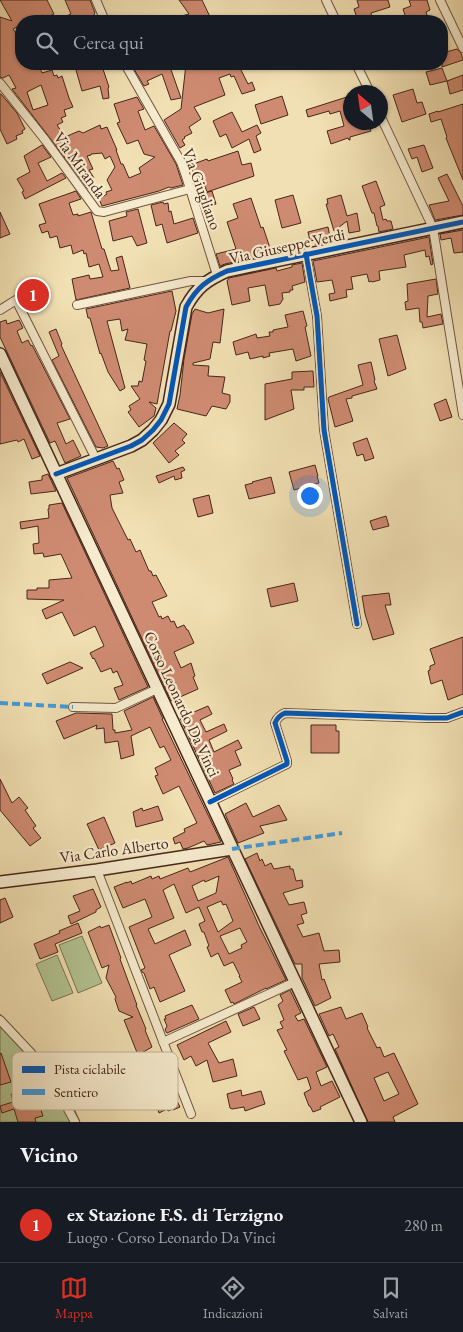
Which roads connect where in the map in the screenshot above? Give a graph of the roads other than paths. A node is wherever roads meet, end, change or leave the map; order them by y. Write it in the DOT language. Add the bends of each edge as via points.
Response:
graph roads {
  1 [pos="96,0"];
  2 [pos="326,0"];
  3 [pos="440,0"];
  4 [pos="102,15"];
  5 [pos="333,15"];
  6 [pos="447,15"];
  7 [pos="448,17"];
  8 [pos="463,48"];
  9 [pos="128,70"];
  10 [pos="359,70"];
  11 [pos="0,83"];
  12 [pos="366,85"];
  13 [pos="387,130"];
  14 [pos="190,189"];
  15 [pos="463,222"];
  16 [pos="433,228"];
  17 [pos="306,254"];
  18 [pos="212,278"];
  19 [pos="77,305"];
  20 [pos="0,310"];
  21 [pos="0,354"];
  22 [pos="463,415"];
  23 [pos="96,459"];
  24 [pos="56,474"];
  25 [pos="357,624"];
  26 [pos="158,689"];
  27 [pos="74,707"];
  28 [pos="463,712"];
  29 [pos="210,802"];
  30 [pos="232,849"];
  31 [pos="97,870"];
  32 [pos="0,882"];
  33 [pos="295,982"];
  34 [pos="0,1020"];
  35 [pos="163,1042"];
  36 [pos="30,1052"];
  37 [pos="167,1052"];
  38 [pos="178,1081"];
  39 [pos="68,1110"];
  40 [pos="191,1114"];
  41 [pos="75,1122"];
  42 [pos="361,1122"];
  1 -- 4 [label="street"];
  2 -- 5 [label="street"];
  3 -- 6 [label="street"];
  7 -- 8 [label="street"];
  9 -- 14 [label="street, Via Giugliano" via="181,162"];
  10 -- 12 [label="street"];
  11 -- 14 [label="street, Via Miranda" via="97,211 104,212"];
  13 -- 16 [label="street"];
  14 -- 18 [label="street, Via Giugliano"];
  15 -- 16 [label="main road, Via Giuseppe Verdi"];
  16 -- 17 [label="main road, Via Giuseppe Verdi"];
  16 -- 22 [label="street"];
  17 -- 18 [label="main road, Via Giuseppe Verdi" via="227,271"];
  17 -- 25 [label="street" via="317,316 324,430"];
  18 -- 19 [label="street"];
  18 -- 23 [label="main road, Via Giuseppe Verdi" via="191,297 186,307 169,404 161,420 142,440"];
  20 -- 23 [label="street" via="16,300"];
  21 -- 24 [label="main road, Corso Leonardo Da Vinci"];
  23 -- 24 [label="main road, Via Giuseppe Verdi"];
  24 -- 26 [label="main road, Corso Leonardo Da Vinci"];
  26 -- 27 [label="street" via="116,708"];
  26 -- 29 [label="main road, Corso Leonardo Da Vinci"];
  28 -- 29 [label="street" via="447,718 285,713 275,723 287,764"];
  29 -- 30 [label="main road, Corso Leonardo Da Vinci"];
  30 -- 31 [label="main road, Via Carlo Alberto"];
  30 -- 33 [label="main road, Corso Leonardo Da Vinci"];
  31 -- 32 [label="main road, Via Carlo Alberto"];
  31 -- 35 [label="street"];
  33 -- 35 [label="street"];
  33 -- 42 [label="main road, Corso Leonardo Da Vinci"];
  34 -- 36 [label="street"];
  35 -- 37 [label="street"];
  38 -- 40 [label="street"];
  39 -- 41 [label="street"];
}
